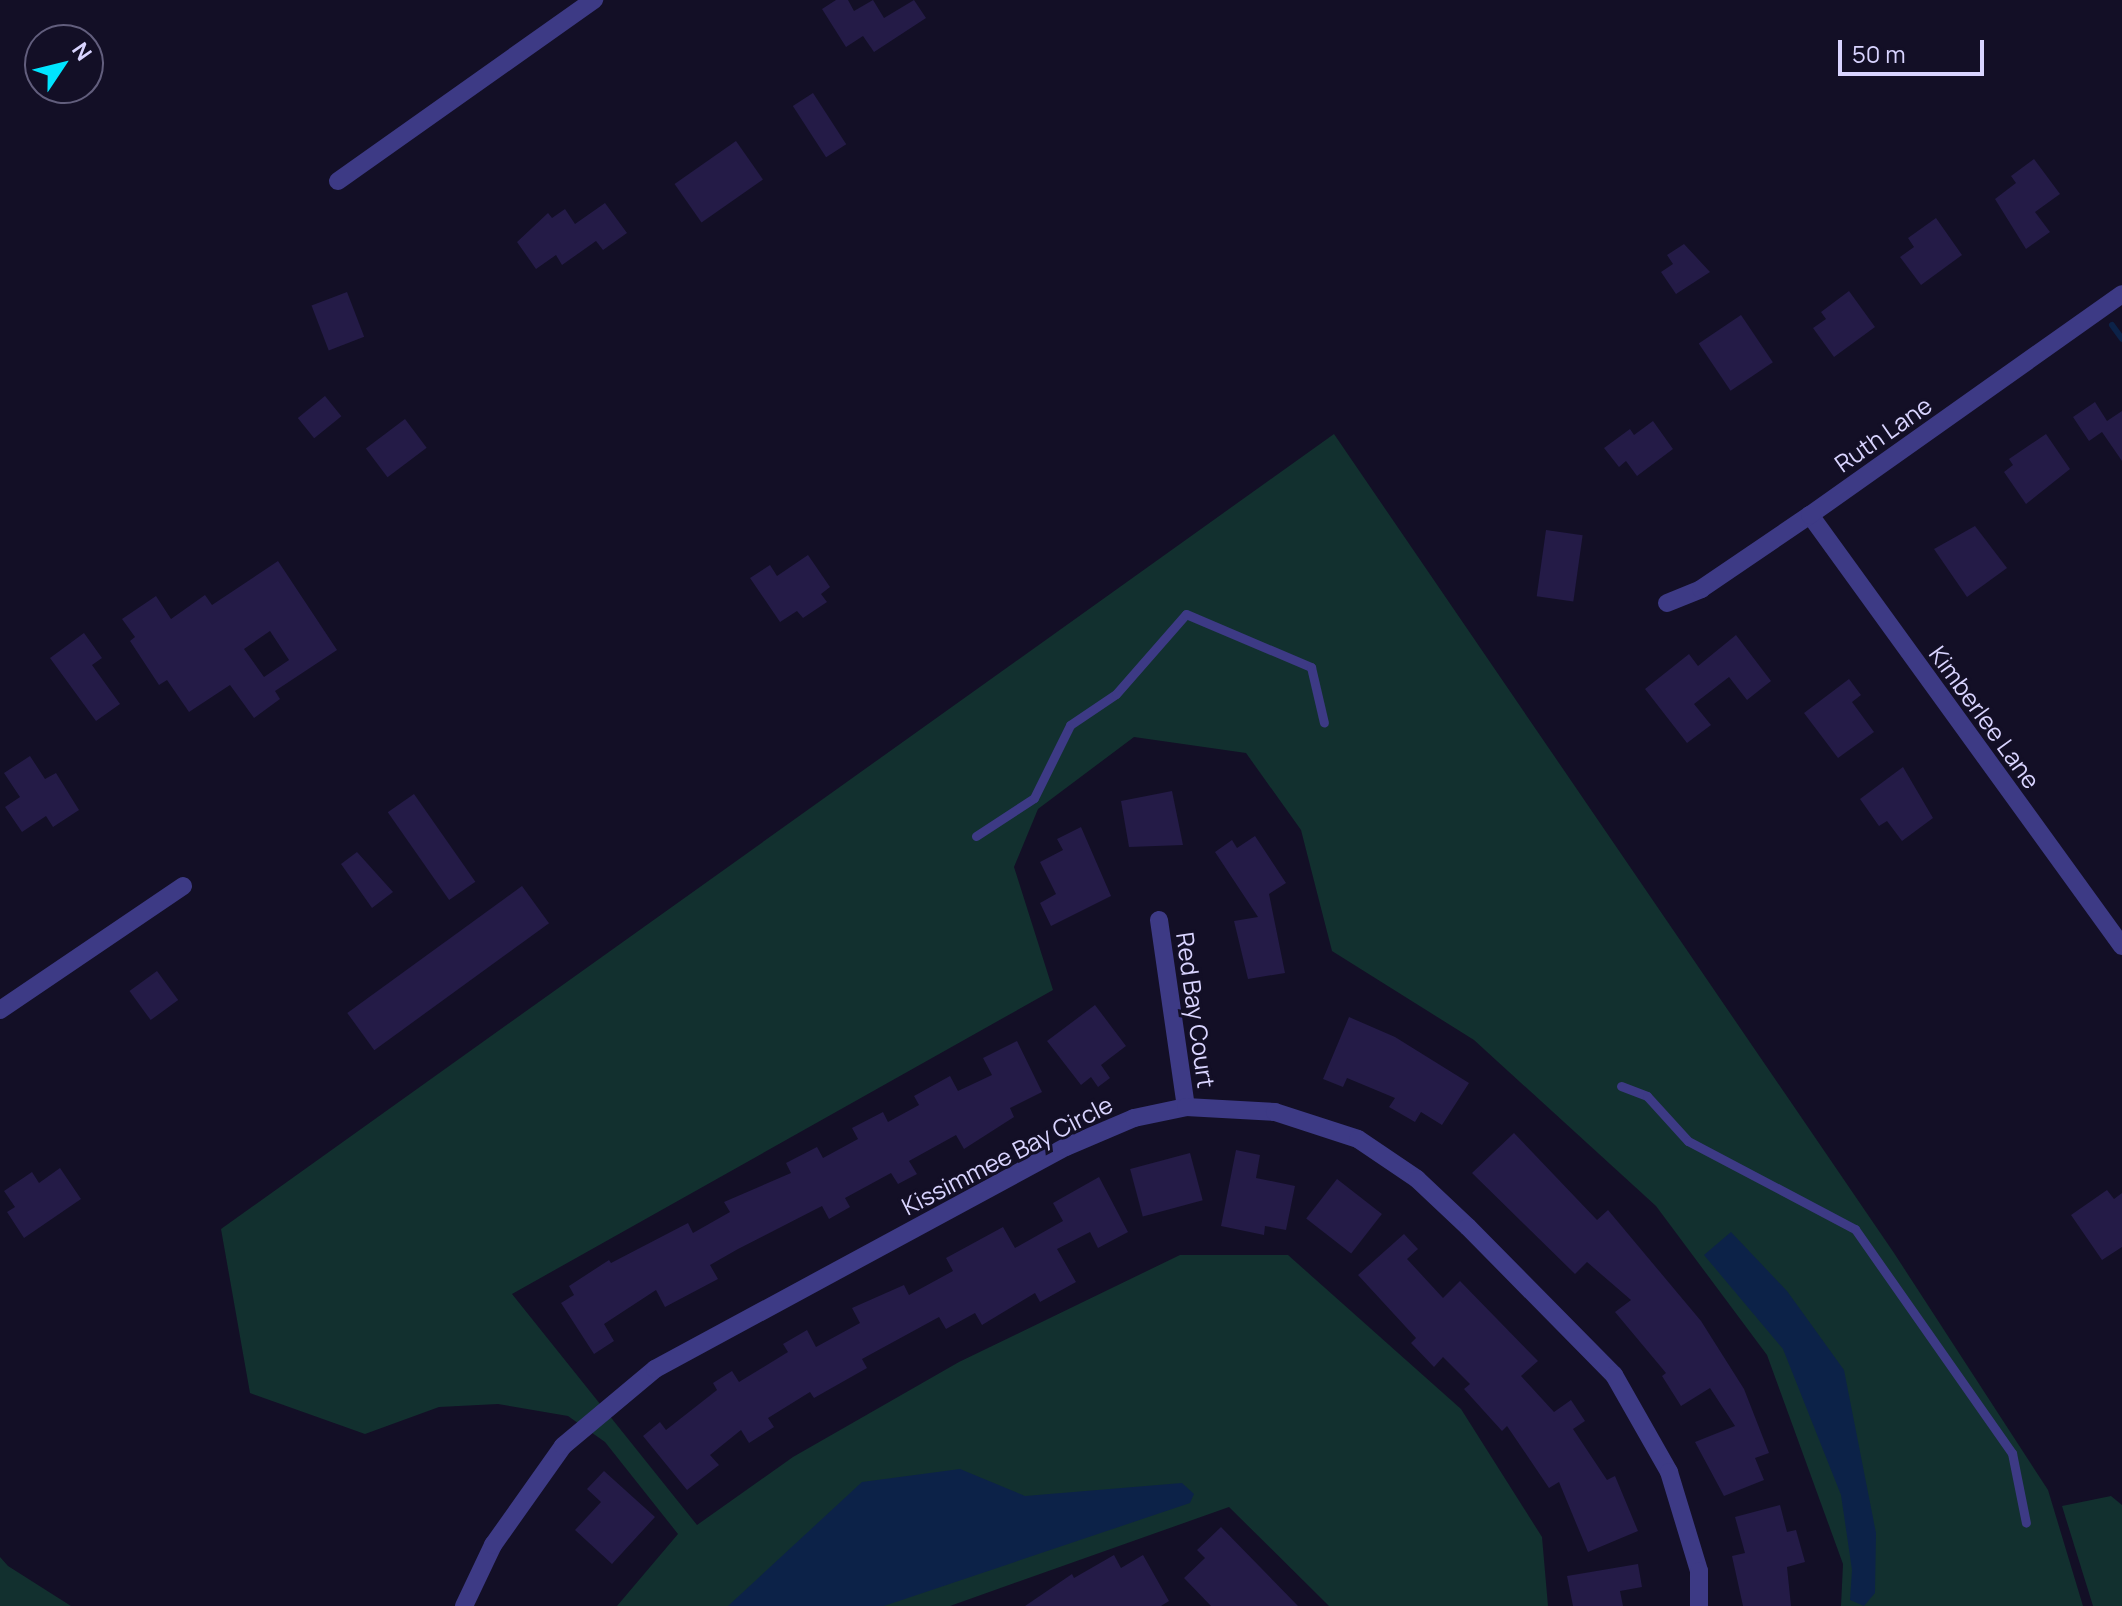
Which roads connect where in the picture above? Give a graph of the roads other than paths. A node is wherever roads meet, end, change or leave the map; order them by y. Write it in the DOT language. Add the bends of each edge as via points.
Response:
graph roads {
  1 [pos="594,0"];
  2 [pos="338,181"];
  3 [pos="2122,294"];
  4 [pos="1810,515"];
  5 [pos="1667,603"];
  6 [pos="1324,723"];
  7 [pos="976,836"];
  8 [pos="183,886"];
  9 [pos="1159,920"];
  10 [pos="2122,946"];
  11 [pos="0,1010"];
  12 [pos="1621,1086"];
  13 [pos="1186,1107"];
  14 [pos="2026,1523"];
  15 [pos="464,1606"];
  16 [pos="1699,1606"];
  1 -- 2 [label="street"];
  3 -- 4 [label="street, Ruth Lane"];
  4 -- 5 [label="street, Ruth Lane" via="1701,589"];
  4 -- 10 [label="street, Kimberlee Lane"];
  6 -- 7 [label="lane" via="1311,667 1186,614 1116,694 1070,725 1034,798"];
  8 -- 11 [label="street"];
  9 -- 13 [label="street, Red Bay Court"];
  12 -- 14 [label="lane" via="1647,1096 1688,1141 1855,1229 2012,1453"];
  13 -- 15 [label="street, Kissimmee Bay Circle" via="1134,1118 1066,1147 655,1369 563,1446 493,1545"];
  13 -- 16 [label="street, Kissimmee Bay Circle" via="1275,1112 1358,1139 1417,1179 1468,1227 1614,1375 1669,1472 1699,1571"];
}
